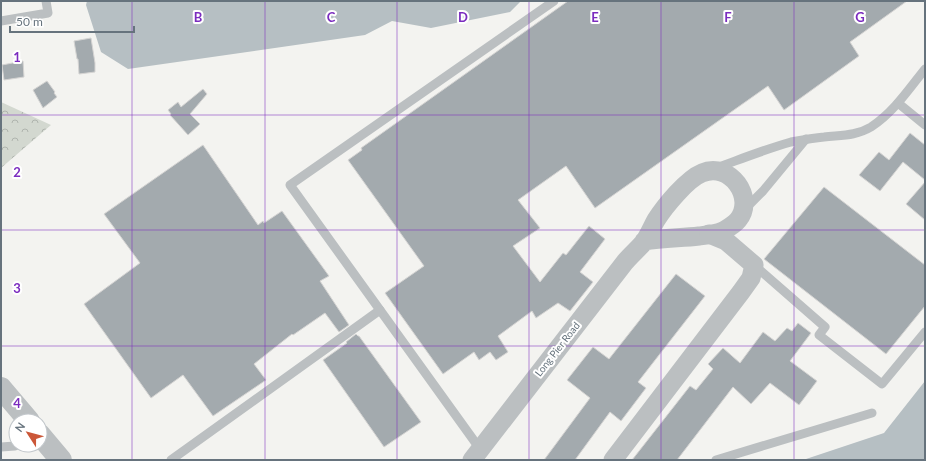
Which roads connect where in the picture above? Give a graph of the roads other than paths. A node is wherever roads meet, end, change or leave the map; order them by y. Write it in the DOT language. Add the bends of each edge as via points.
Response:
graph roads {
  1 [pos="46,1"];
  2 [pos="554,1"];
  3 [pos="1,21"];
  4 [pos="925,69"];
  5 [pos="898,102"];
  6 [pos="925,124"];
  7 [pos="806,139"];
  8 [pos="713,170"];
  9 [pos="743,212"];
  10 [pos="709,234"];
  11 [pos="644,241"];
  12 [pos="754,265"];
  13 [pos="380,310"];
  14 [pos="925,332"];
  15 [pos="1,388"];
  16 [pos="21,413"];
  17 [pos="872,413"];
  18 [pos="48,445"];
  19 [pos="476,455"];
  20 [pos="61,460"];
  21 [pos="171,460"];
  22 [pos="613,460"];
  23 [pos="716,460"];
  1 -- 3 [label="lane" via="48,13"];
  2 -- 13 [label="lane" via="290,186"];
  4 -- 5 [label="lane"];
  5 -- 6 [label="lane"];
  5 -- 7 [label="lane" via="871,127 858,133"];
  7 -- 8 [label="lane" via="770,148"];
  7 -- 9 [label="lane"];
  8 -- 9 [label="street" via="722,171 730,176 740,188 744,201"];
  8 -- 11 [label="street, Long Pier Road" via="693,178 683,187 657,219"];
  9 -- 10 [label="street" via="730,227"];
  10 -- 11 [label="street"];
  10 -- 12 [label="street" via="726,241"];
  11 -- 19 [label="street, Long Pier Road" via="620,268"];
  12 -- 14 [label="lane" via="825,327 819,335 882,384"];
  12 -- 22 [label="street" via="751,278 741,292"];
  13 -- 19 [label="lane"];
  13 -- 21 [label="lane"];
  15 -- 16 [label="street"];
  17 -- 23 [label="lane"];
  18 -- 20 [label="street"];
}
